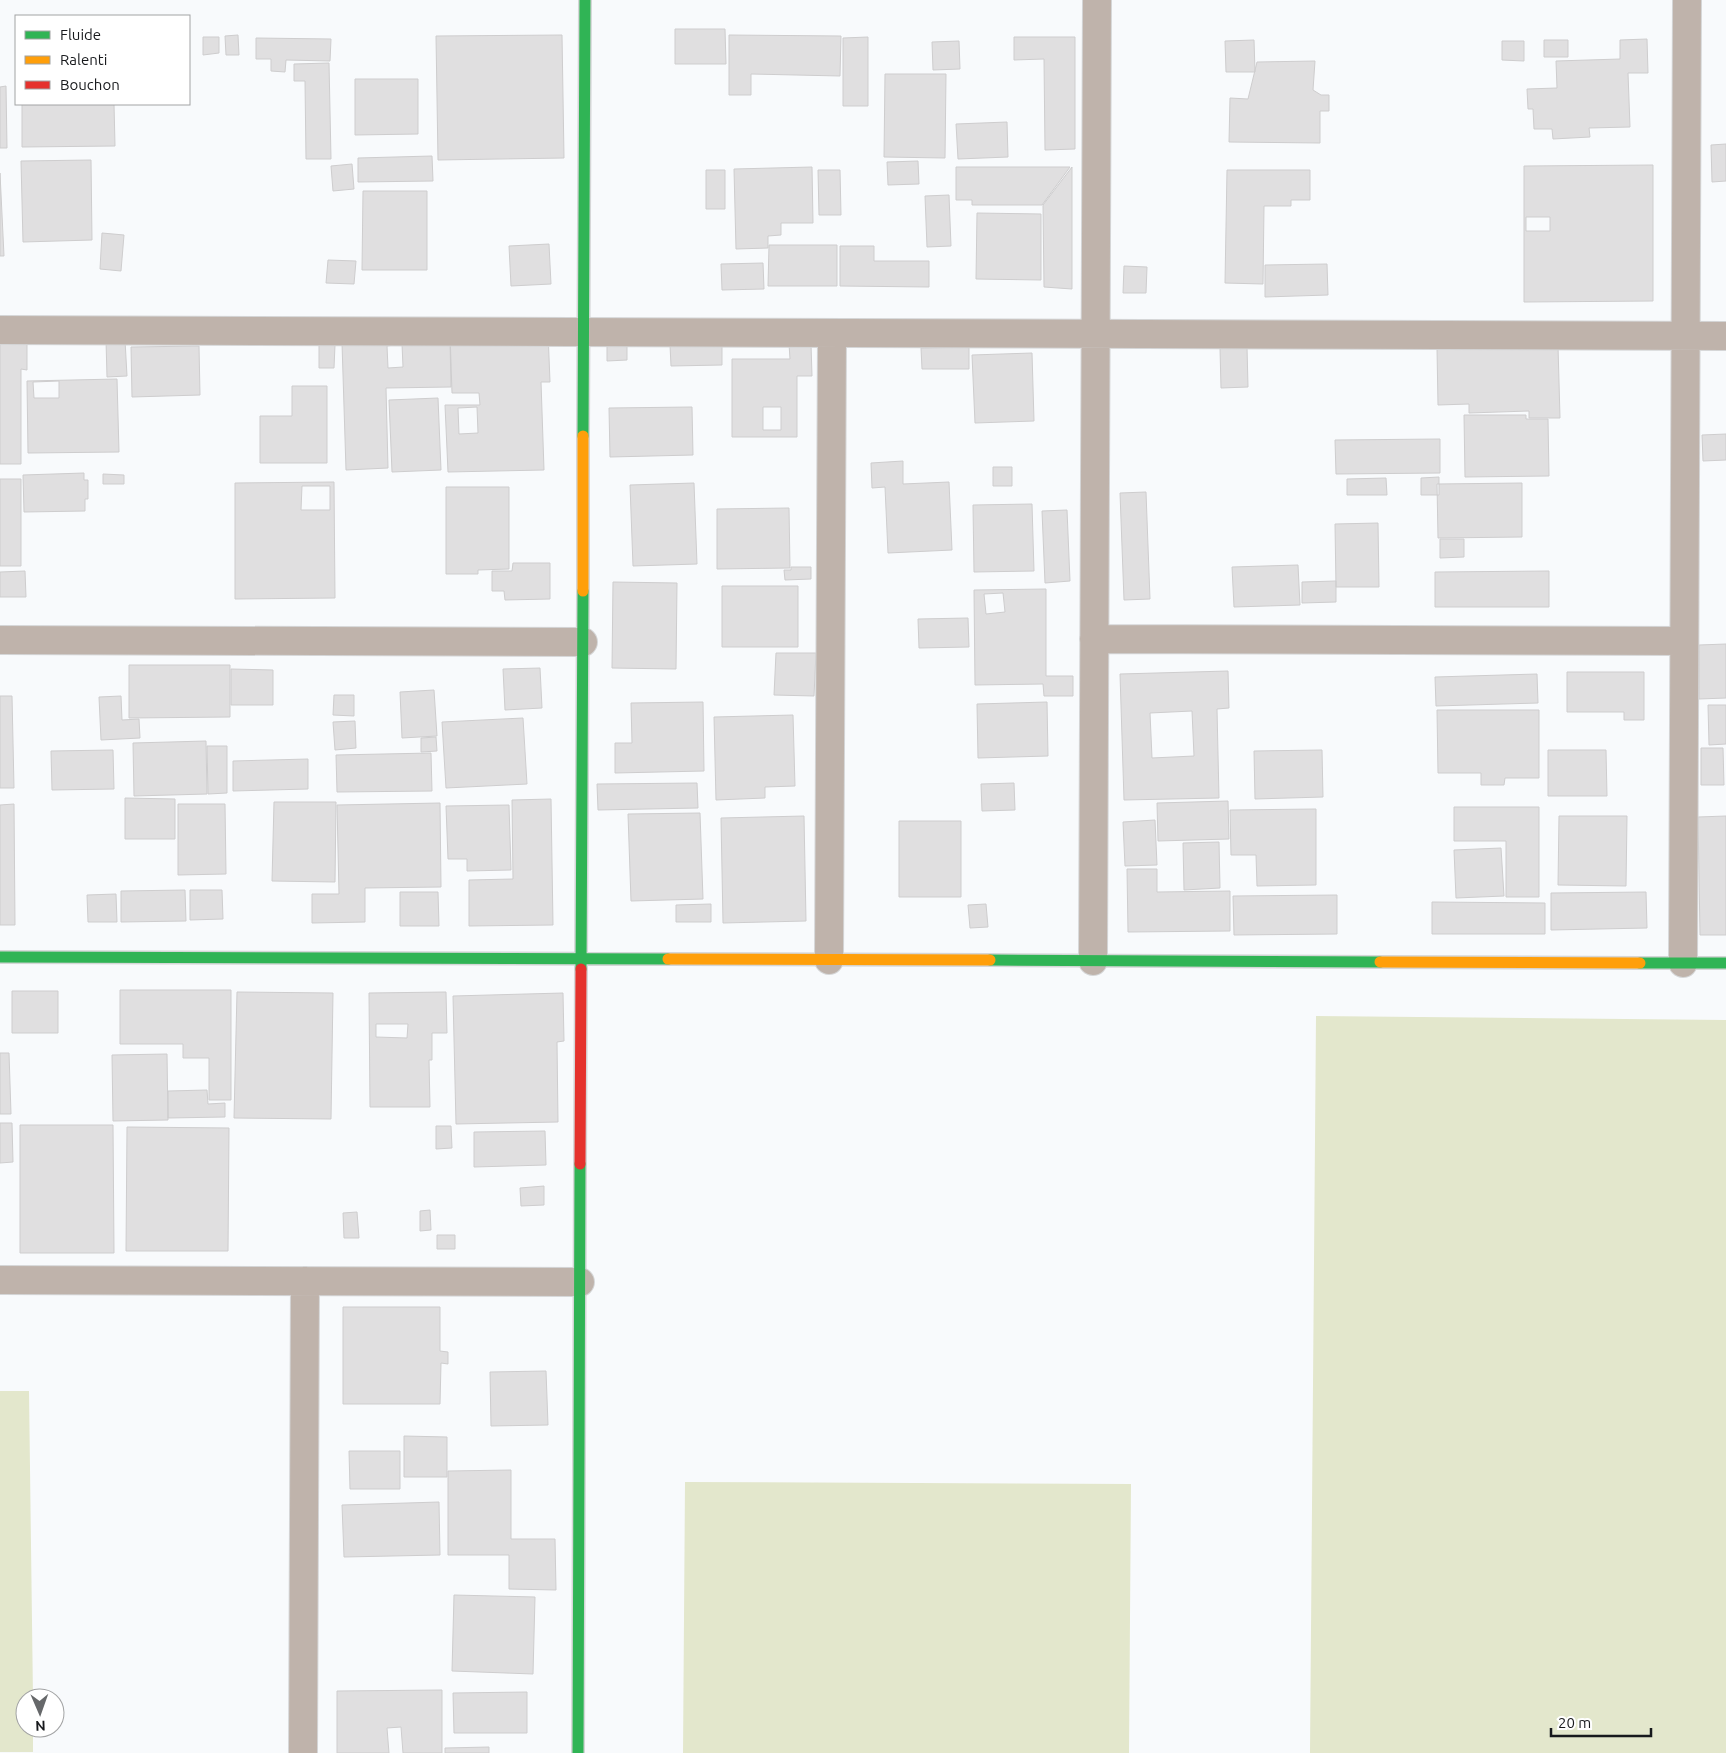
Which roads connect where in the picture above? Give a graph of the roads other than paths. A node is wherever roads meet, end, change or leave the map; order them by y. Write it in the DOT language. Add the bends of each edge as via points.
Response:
graph roads {
  1 [pos="585,0"];
  2 [pos="1097,0"];
  3 [pos="1687,0"];
  4 [pos="0,330"];
  5 [pos="584,332"];
  6 [pos="832,333"];
  7 [pos="1095,334"];
  8 [pos="1686,336"];
  9 [pos="1726,336"];
  10 [pos="1094,639"];
  11 [pos="0,640"];
  12 [pos="583,642"];
  13 [pos="1684,642"];
  14 [pos="0,957"];
  15 [pos="582,959"];
  16 [pos="829,960"];
  17 [pos="1093,960"];
  18 [pos="1684,963"];
  19 [pos="1726,963"];
  20 [pos="0,1280"];
  21 [pos="305,1282"];
  22 [pos="580,1282"];
  23 [pos="303,1753"];
  24 [pos="578,1753"];
  1 -- 5 [label="street"];
  2 -- 7 [label="street"];
  3 -- 8 [label="street"];
  4 -- 5 [label="street"];
  5 -- 6 [label="street"];
  5 -- 12 [label="street"];
  6 -- 7 [label="street"];
  6 -- 16 [label="street"];
  7 -- 8 [label="street"];
  7 -- 10 [label="street"];
  8 -- 9 [label="street"];
  8 -- 13 [label="street"];
  10 -- 13 [label="street"];
  10 -- 17 [label="street"];
  11 -- 12 [label="street"];
  12 -- 15 [label="street"];
  13 -- 18 [label="street"];
  14 -- 15 [label="street"];
  15 -- 16 [label="street"];
  15 -- 22 [label="street"];
  16 -- 17 [label="street"];
  17 -- 18 [label="street"];
  18 -- 19 [label="street"];
  20 -- 21 [label="street"];
  21 -- 22 [label="street"];
  21 -- 23 [label="street"];
  22 -- 24 [label="street"];
}
